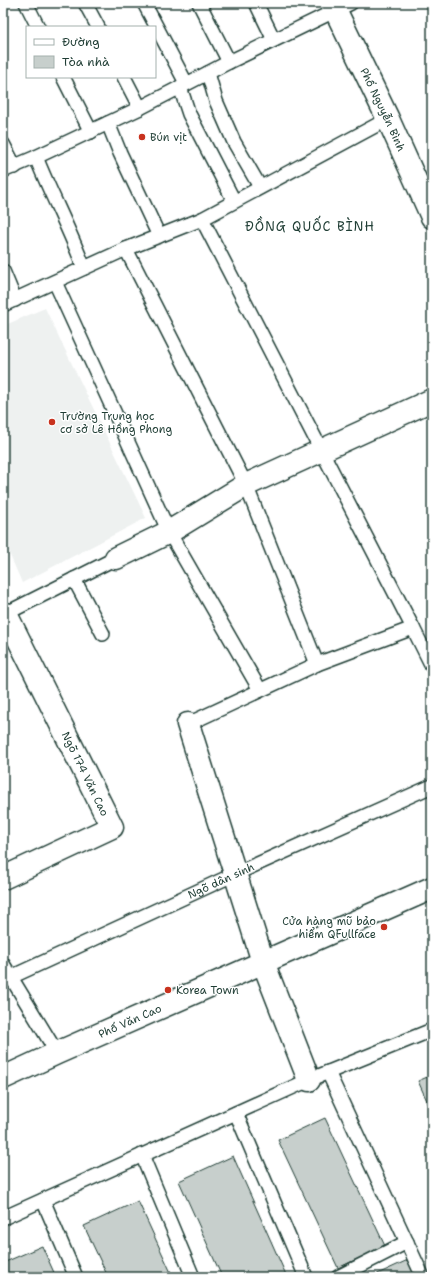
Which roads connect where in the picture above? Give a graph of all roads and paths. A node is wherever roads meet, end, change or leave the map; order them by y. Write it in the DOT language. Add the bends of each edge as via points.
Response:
graph roads {
  1 [pos="26,3"];
  2 [pos="85,3"];
  3 [pos="144,3"];
  4 [pos="200,3"];
  5 [pos="256,3"];
  6 [pos="339,6"];
  7 [pos="38,26"];
  8 [pos="97,26"];
  9 [pos="155,26"];
  10 [pos="156,28"];
  11 [pos="274,40"];
  12 [pos="229,62"];
  13 [pos="208,73"];
  14 [pos="64,78"];
  15 [pos="125,78"];
  16 [pos="183,85"];
  17 [pos="140,108"];
  18 [pos="388,119"];
  19 [pos="108,123"];
  20 [pos="91,132"];
  21 [pos="3,144"];
  22 [pos="36,157"];
  23 [pos="9,169"];
  24 [pos="260,187"];
  25 [pos="234,201"];
  26 [pos="432,217"];
  27 [pos="202,218"];
  28 [pos="159,236"];
  29 [pos="126,249"];
  30 [pos="84,268"];
  31 [pos="3,271"];
  32 [pos="55,282"];
  33 [pos="15,300"];
  34 [pos="3,305"];
  35 [pos="432,400"];
  36 [pos="322,451"];
  37 [pos="246,485"];
  38 [pos="169,532"];
  39 [pos="116,558"];
  40 [pos="74,579"];
  41 [pos="4,614"];
  42 [pos="413,628"];
  43 [pos="103,634"];
  44 [pos="317,664"];
  45 [pos="432,666"];
  46 [pos="260,690"];
  47 [pos="188,724"];
  48 [pos="432,786"];
  49 [pos="235,874"];
  50 [pos="3,878"];
  51 [pos="432,888"];
  52 [pos="263,962"];
  53 [pos="3,964"];
  54 [pos="11,977"];
  55 [pos="432,1030"];
  56 [pos="57,1053"];
  57 [pos="318,1076"];
  58 [pos="3,1078"];
  59 [pos="236,1113"];
  60 [pos="142,1155"];
  61 [pos="43,1200"];
  62 [pos="3,1218"];
  63 [pos="407,1242"];
  64 [pos="76,1277"];
  65 [pos="193,1277"];
  66 [pos="306,1277"];
  67 [pos="338,1277"];
  68 [pos="424,1277"];
  1 -- 7 [label="lane"];
  2 -- 8 [label="lane"];
  3 -- 9 [label="lane"];
  4 -- 12 [label="lane"];
  5 -- 11 [label="lane"];
  6 -- 11 [label="lane"];
  6 -- 18 [label="street, Phố Nguyễn Bình"];
  10 -- 16 [label="lane"];
  11 -- 12 [label="lane"];
  12 -- 13 [label="lane"];
  13 -- 16 [label="lane"];
  13 -- 24 [label="lane" via="216,101 234,142"];
  14 -- 20 [label="lane"];
  15 -- 17 [label="lane"];
  16 -- 17 [label="lane"];
  16 -- 25 [label="lane" via="189,114"];
  17 -- 19 [label="lane"];
  18 -- 24 [label="lane"];
  18 -- 26 [label="street, Phố Nguyễn Bình"];
  19 -- 20 [label="lane"];
  19 -- 28 [label="lane"];
  20 -- 22 [label="lane"];
  21 -- 23 [label="lane"];
  22 -- 23 [label="lane"];
  22 -- 30 [label="lane" via="72,235"];
  24 -- 25 [label="lane"];
  25 -- 27 [label="lane"];
  27 -- 28 [label="lane"];
  27 -- 36 [label="lane"];
  28 -- 29 [label="lane"];
  29 -- 30 [label="lane"];
  29 -- 37 [label="lane"];
  30 -- 32 [label="lane"];
  31 -- 33 [label="lane"];
  32 -- 33 [label="lane"];
  32 -- 38 [label="lane"];
  33 -- 34 [label="lane"];
  35 -- 36 [label="street"];
  36 -- 37 [label="street"];
  36 -- 42 [label="lane"];
  37 -- 38 [label="street"];
  37 -- 44 [label="lane"];
  38 -- 39 [label="street"];
  38 -- 46 [label="lane"];
  39 -- 40 [label="lane"];
  40 -- 41 [label="lane"];
  40 -- 43 [label="lane"];
  41 -- 50 [label="street, Ngõ 174 Văn Cao" via="112,827"];
  42 -- 44 [label="lane"];
  42 -- 45 [label="lane"];
  44 -- 46 [label="lane"];
  46 -- 47 [label="lane"];
  47 -- 49 [label="street"];
  48 -- 49 [label="lane, Ngõ dân sinh"];
  49 -- 52 [label="street"];
  49 -- 54 [label="lane, Ngõ dân sinh"];
  51 -- 52 [label="street, Phố Văn Cao"];
  52 -- 56 [label="street, Phố Văn Cao"];
  52 -- 57 [label="street"];
  53 -- 54 [label="lane"];
  54 -- 56 [label="lane"];
  55 -- 57 [label="lane"];
  56 -- 58 [label="street, Phố Văn Cao"];
  57 -- 59 [label="lane"];
  57 -- 63 [label="lane"];
  59 -- 60 [label="lane"];
  59 -- 66 [label="lane"];
  60 -- 61 [label="lane"];
  60 -- 65 [label="lane"];
  61 -- 62 [label="lane"];
  61 -- 64 [label="lane"];
  63 -- 67 [label="lane"];
  63 -- 68 [label="lane"];
}
